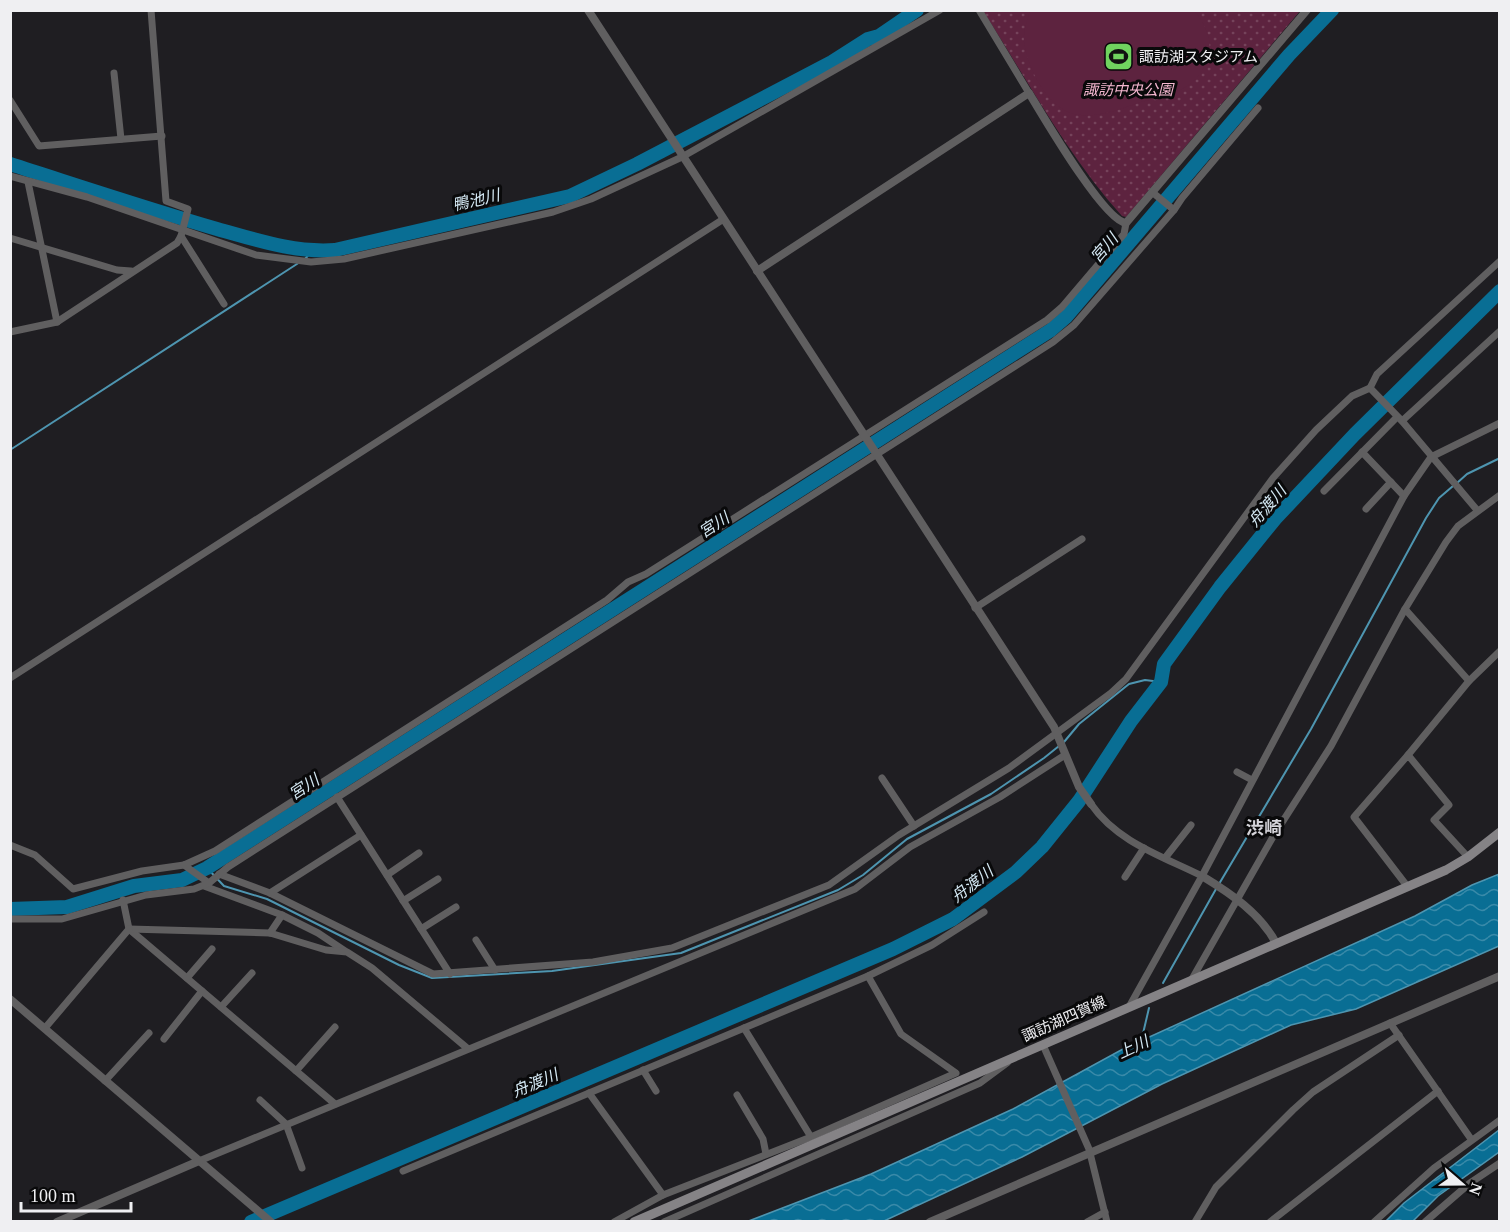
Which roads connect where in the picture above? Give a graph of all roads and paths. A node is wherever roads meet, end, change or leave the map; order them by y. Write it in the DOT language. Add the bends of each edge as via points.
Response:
graph roads {
  1 [pos="151,10"];
  2 [pos="588,10"];
  3 [pos="940,10"];
  4 [pos="979,10"];
  5 [pos="1307,10"];
  6 [pos="114,73"];
  7 [pos="1029,93"];
  8 [pos="10,100"];
  9 [pos="1258,108"];
  10 [pos="162,136"];
  11 [pos="121,139"];
  12 [pos="682,155"];
  13 [pos="10,176"];
  14 [pos="28,182"];
  15 [pos="1155,193"];
  16 [pos="1173,209"];
  17 [pos="722,220"];
  18 [pos="1126,223"];
  19 [pos="181,233"];
  20 [pos="10,238"];
  21 [pos="41,248"];
  22 [pos="1500,261"];
  23 [pos="131,271"];
  24 [pos="757,272"];
  25 [pos="224,304"];
  26 [pos="57,322"];
  27 [pos="1500,331"];
  28 [pos="10,332"];
  29 [pos="1371,389"];
  30 [pos="1398,417"];
  31 [pos="1500,423"];
  32 [pos="863,437"];
  33 [pos="1362,452"];
  34 [pos="875,454"];
  35 [pos="1431,457"];
  36 [pos="1391,482"];
  37 [pos="1324,491"];
  38 [pos="1500,495"];
  39 [pos="1404,496"];
  40 [pos="1366,509"];
  41 [pos="1477,510"];
  42 [pos="1082,539"];
  43 [pos="975,608"];
  44 [pos="1405,609"];
  45 [pos="1500,651"];
  46 [pos="10,678"];
  47 [pos="1469,681"];
  48 [pos="1057,734"];
  49 [pos="1065,755"];
  50 [pos="1408,755"];
  51 [pos="1238,772"];
  52 [pos="882,778"];
  53 [pos="1252,780"];
  54 [pos="337,797"];
  55 [pos="1091,804"];
  56 [pos="1191,825"];
  57 [pos="914,826"];
  58 [pos="1500,832"];
  59 [pos="360,835"];
  60 [pos="10,845"];
  61 [pos="1144,848"];
  62 [pos="419,853"];
  63 [pos="1468,857"];
  64 [pos="1165,858"];
  65 [pos="186,866"];
  66 [pos="219,874"];
  67 [pos="387,875"];
  68 [pos="1202,876"];
  69 [pos="1125,877"];
  70 [pos="438,879"];
  71 [pos="206,883"];
  72 [pos="1407,886"];
  73 [pos="270,894"];
  74 [pos="1238,899"];
  75 [pos="123,900"];
  76 [pos="403,901"];
  77 [pos="456,907"];
  78 [pos="984,912"];
  79 [pos="282,915"];
  80 [pos="10,919"];
  81 [pos="129,929"];
  82 [pos="421,929"];
  83 [pos="270,933"];
  84 [pos="476,940"];
  85 [pos="1276,943"];
  86 [pos="212,949"];
  87 [pos="347,952"];
  88 [pos="495,970"];
  89 [pos="252,973"];
  90 [pos="450,974"];
  91 [pos="868,975"];
  92 [pos="187,978"];
  93 [pos="1497,978"];
  94 [pos="1192,979"];
  95 [pos="202,991"];
  96 [pos="10,999"];
  97 [pos="221,1007"];
  98 [pos="1129,1007"];
  99 [pos="1390,1023"];
  100 [pos="335,1027"];
  101 [pos="45,1028"];
  102 [pos="744,1028"];
  103 [pos="148,1033"];
  104 [pos="1399,1035"];
  105 [pos="164,1039"];
  106 [pos="1044,1047"];
  107 [pos="467,1048"];
  108 [pos="1011,1059"];
  109 [pos="643,1070"];
  110 [pos="297,1071"];
  111 [pos="105,1081"];
  112 [pos="656,1091"];
  113 [pos="1438,1091"];
  114 [pos="589,1093"];
  115 [pos="737,1095"];
  116 [pos="260,1100"];
  117 [pos="335,1104"];
  118 [pos="1500,1120"];
  119 [pos="286,1124"];
  120 [pos="811,1137"];
  121 [pos="1471,1139"];
  122 [pos="1090,1152"];
  123 [pos="766,1154"];
  124 [pos="199,1161"];
  125 [pos="1500,1163"];
  126 [pos="302,1168"];
  127 [pos="403,1171"];
  128 [pos="663,1196"];
  129 [pos="1105,1212"];
  130 [pos="57,1221"];
  131 [pos="271,1221"];
  132 [pos="614,1221"];
  133 [pos="634,1221"];
  134 [pos="664,1221"];
  135 [pos="930,1221"];
  136 [pos="1088,1221"];
  137 [pos="1107,1221"];
  138 [pos="1195,1221"];
  139 [pos="1270,1221"];
  140 [pos="1374,1221"];
  141 [pos="1425,1221"];
  1 -- 10 [label="street"];
  2 -- 12 [label="street"];
  3 -- 12 [label="street"];
  4 -- 7 [label="street"];
  5 -- 15 [label="street"];
  6 -- 11 [label="street"];
  7 -- 18 [label="street" via="1096,196 1119,221"];
  7 -- 24 [label="street"];
  8 -- 11 [label="street" via="39,146"];
  9 -- 16 [label="street"];
  10 -- 11 [label="street"];
  10 -- 19 [label="street" via="166,201 188,209"];
  12 -- 17 [label="street"];
  12 -- 19 [label="street" via="591,199 553,212 344,259 285,260"];
  13 -- 14 [label="street"];
  14 -- 19 [label="street" via="87,197"];
  14 -- 21 [label="street"];
  15 -- 16 [label="street"];
  15 -- 18 [label="street"];
  16 -- 34 [label="street" via="1074,325"];
  17 -- 24 [label="street"];
  17 -- 46 [label="street"];
  18 -- 32 [label="street" via="1124,234 1047,320"];
  19 -- 23 [label="street" via="177,243"];
  19 -- 25 [label="street"];
  20 -- 21 [label="street"];
  21 -- 23 [label="street"];
  21 -- 26 [label="street"];
  22 -- 29 [label="street" via="1377,374"];
  23 -- 26 [label="street"];
  24 -- 32 [label="street"];
  26 -- 28 [label="street"];
  27 -- 30 [label="street"];
  29 -- 30 [label="street"];
  29 -- 48 [label="street" via="1352,396 1273,478 1126,679"];
  30 -- 33 [label="street"];
  30 -- 35 [label="street"];
  31 -- 35 [label="street"];
  32 -- 34 [label="street"];
  32 -- 65 [label="street" via="628,582 607,600"];
  33 -- 36 [label="street"];
  33 -- 37 [label="street"];
  34 -- 43 [label="street"];
  34 -- 54 [label="street"];
  35 -- 39 [label="street"];
  35 -- 41 [label="street"];
  36 -- 39 [label="street"];
  36 -- 40 [label="street"];
  38 -- 41 [label="street"];
  39 -- 53 [label="street"];
  41 -- 44 [label="street" via="1446,542"];
  42 -- 43 [label="street"];
  43 -- 48 [label="street"];
  44 -- 47 [label="street"];
  44 -- 74 [label="street" via="1331,746"];
  45 -- 47 [label="street"];
  47 -- 50 [label="street"];
  48 -- 49 [label="street"];
  48 -- 57 [label="street" via="985,784"];
  49 -- 55 [label="street"];
  49 -- 107 [label="street" via="910,847 855,889"];
  50 -- 63 [label="street" via="1449,805 1434,820"];
  50 -- 72 [label="street" via="1354,817"];
  51 -- 53 [label="street"];
  52 -- 57 [label="street"];
  53 -- 68 [label="street"];
  54 -- 59 [label="street"];
  54 -- 66 [label="street"];
  55 -- 61 [label="street" via="1111,828"];
  56 -- 64 [label="street"];
  57 -- 88 [label="street" via="829,885 672,948 593,962"];
  58 -- 63 [label="main road, 諏訪湖四賀線"];
  59 -- 67 [label="street"];
  59 -- 73 [label="street"];
  60 -- 65 [label="street" via="35,855 73,889 142,871"];
  61 -- 64 [label="street"];
  61 -- 69 [label="street"];
  62 -- 67 [label="street"];
  63 -- 72 [label="main road, 諏訪湖四賀線"];
  64 -- 68 [label="street"];
  65 -- 71 [label="street"];
  66 -- 71 [label="street"];
  66 -- 73 [label="street"];
  67 -- 76 [label="street"];
  68 -- 74 [label="street"];
  68 -- 98 [label="street"];
  70 -- 76 [label="street"];
  71 -- 75 [label="street"];
  71 -- 79 [label="street"];
  72 -- 85 [label="main road, 諏訪湖四賀線"];
  73 -- 90 [label="street" via="415,966 433,974"];
  74 -- 85 [label="street"];
  74 -- 94 [label="street"];
  75 -- 80 [label="street" via="62,919"];
  75 -- 81 [label="street"];
  76 -- 82 [label="street"];
  77 -- 82 [label="street"];
  78 -- 91 [label="street" via="932,945"];
  79 -- 83 [label="street"];
  79 -- 87 [label="street"];
  81 -- 83 [label="street"];
  81 -- 92 [label="street"];
  81 -- 101 [label="street"];
  82 -- 90 [label="street"];
  83 -- 87 [label="street" via="326,950"];
  84 -- 88 [label="street"];
  85 -- 94 [label="main road, 諏訪湖四賀線"];
  86 -- 92 [label="street"];
  87 -- 107 [label="street" via="372,968"];
  88 -- 90 [label="street"];
  89 -- 97 [label="street"];
  91 -- 102 [label="street"];
  91 -- 120 [label="street" via="902,1034 956,1072"];
  92 -- 95 [label="street"];
  93 -- 99 [label="street"];
  94 -- 98 [label="main road, 諏訪湖四賀線"];
  95 -- 97 [label="street"];
  95 -- 105 [label="street"];
  96 -- 101 [label="street"];
  97 -- 110 [label="street"];
  98 -- 106 [label="main road, 諏訪湖四賀線"];
  99 -- 104 [label="street"];
  99 -- 122 [label="street"];
  100 -- 110 [label="street"];
  101 -- 111 [label="street"];
  102 -- 109 [label="street"];
  102 -- 120 [label="street"];
  103 -- 111 [label="street"];
  104 -- 113 [label="street"];
  104 -- 138 [label="street" via="1323,1085 1293,1110 1215,1187"];
  106 -- 108 [label="main road, 諏訪湖四賀線"];
  106 -- 122 [label="street"];
  107 -- 117 [label="street"];
  108 -- 133 [label="main road, 諏訪湖四賀線"];
  108 -- 134 [label="street" via="980,1083"];
  109 -- 112 [label="street"];
  109 -- 114 [label="street"];
  110 -- 117 [label="street"];
  111 -- 124 [label="street"];
  113 -- 121 [label="street"];
  113 -- 139 [label="street"];
  114 -- 127 [label="street"];
  114 -- 128 [label="street"];
  115 -- 123 [label="street" via="763,1139"];
  116 -- 119 [label="street"];
  117 -- 119 [label="street"];
  118 -- 121 [label="street"];
  119 -- 124 [label="street"];
  119 -- 126 [label="street"];
  120 -- 123 [label="street"];
  121 -- 140 [label="street"];
  122 -- 129 [label="street"];
  122 -- 135 [label="street"];
  123 -- 128 [label="street"];
  124 -- 130 [label="street"];
  124 -- 131 [label="street"];
  125 -- 141 [label="street"];
  128 -- 132 [label="street"];
  129 -- 136 [label="street"];
  129 -- 137 [label="street"];
}
